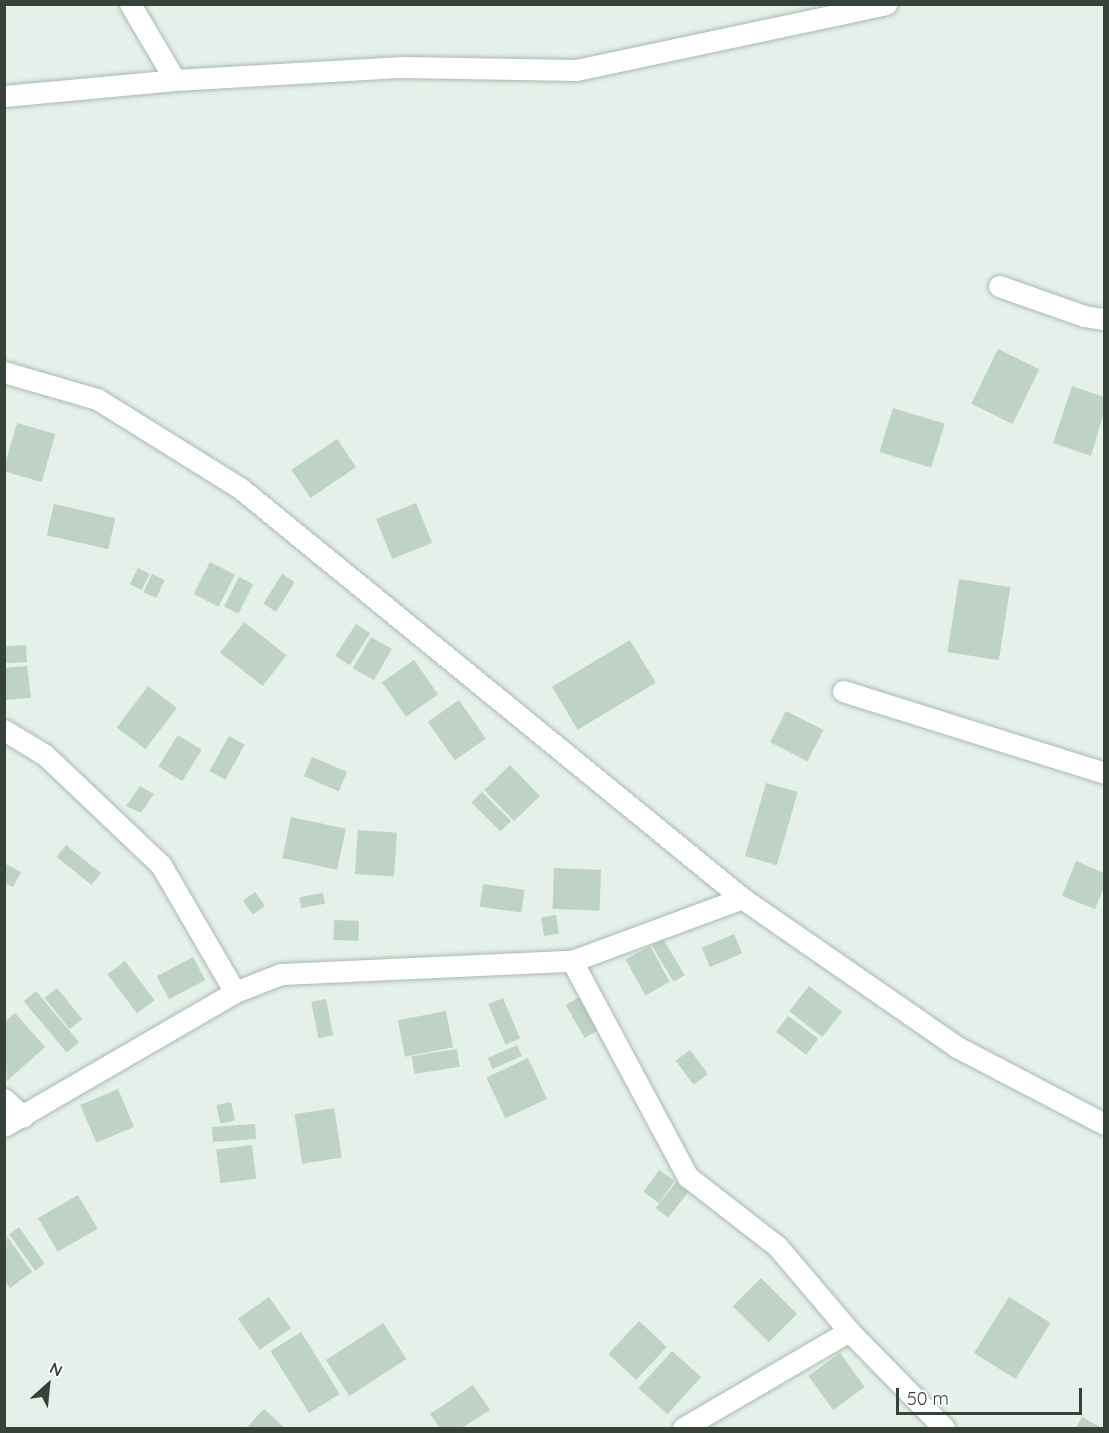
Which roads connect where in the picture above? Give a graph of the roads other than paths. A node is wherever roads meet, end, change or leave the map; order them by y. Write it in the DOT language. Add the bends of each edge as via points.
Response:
graph roads {
  1 [pos="130,4"];
  2 [pos="886,4"];
  3 [pos="175,80"];
  4 [pos="4,96"];
  5 [pos="999,285"];
  6 [pos="1104,319"];
  7 [pos="4,372"];
  8 [pos="843,691"];
  9 [pos="4,730"];
  10 [pos="1104,774"];
  11 [pos="742,897"];
  12 [pos="572,961"];
  13 [pos="235,992"];
  14 [pos="4,1099"];
  15 [pos="14,1122"];
  16 [pos="1104,1124"];
  17 [pos="849,1331"];
  18 [pos="683,1428"];
  19 [pos="944,1428"];
  1 -- 3 [label="street"];
  2 -- 3 [label="street" via="576,70 403,66"];
  3 -- 4 [label="street"];
  5 -- 6 [label="street" via="1084,316"];
  7 -- 11 [label="street" via="97,399 240,488"];
  8 -- 10 [label="street"];
  9 -- 13 [label="street" via="45,755 161,865"];
  11 -- 12 [label="street"];
  11 -- 16 [label="street" via="957,1047"];
  12 -- 13 [label="street" via="281,974"];
  12 -- 17 [label="street" via="688,1177 777,1246"];
  13 -- 15 [label="street"];
  14 -- 15 [label="street"];
  17 -- 18 [label="street"];
  17 -- 19 [label="street"];
}
